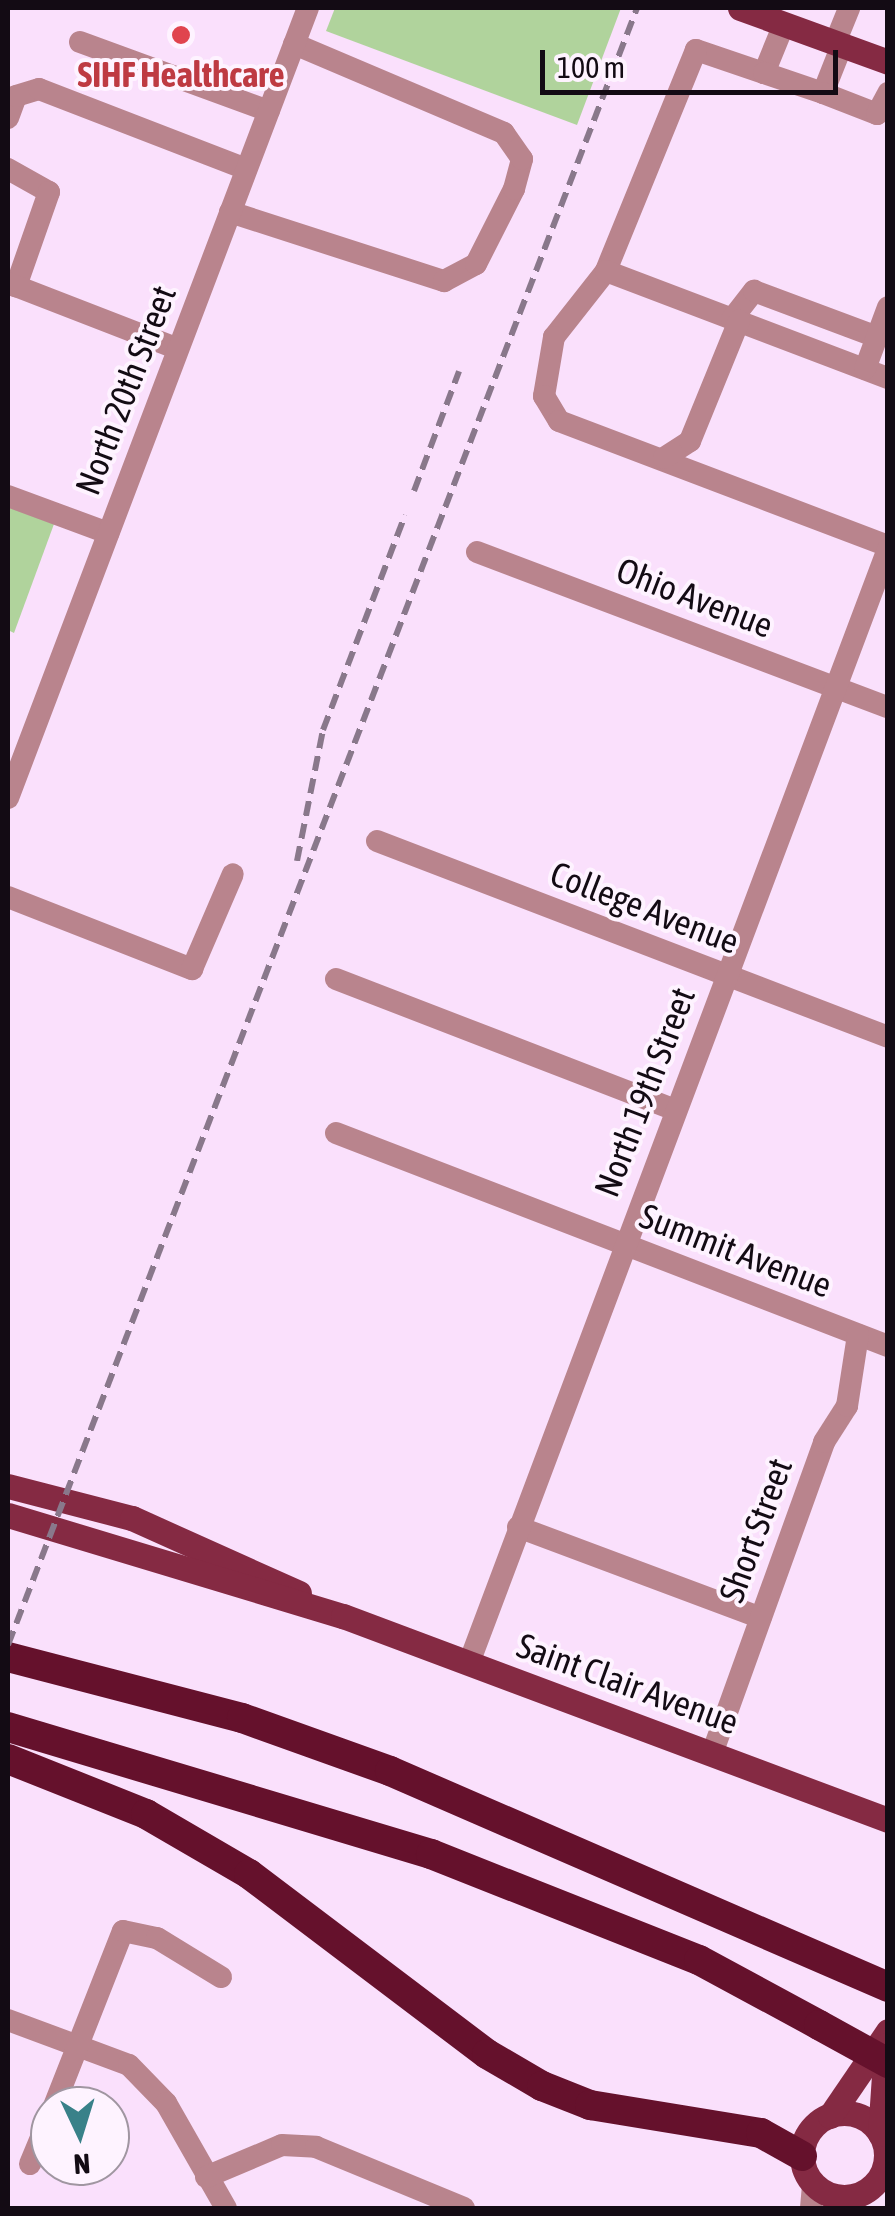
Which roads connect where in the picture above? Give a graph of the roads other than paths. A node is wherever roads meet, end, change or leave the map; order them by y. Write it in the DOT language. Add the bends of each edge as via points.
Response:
graph roads {
  1 [pos="308,8"];
  2 [pos="740,8"];
  3 [pos="848,8"];
  4 [pos="784,24"];
  5 [pos="80,42"];
  6 [pos="294,44"];
  7 [pos="838,44"];
  8 [pos="888,62"];
  9 [pos="764,73"];
  10 [pos="888,93"];
  11 [pos="823,94"];
  12 [pos="268,111"];
  13 [pos="882,117"];
  14 [pos="8,118"];
  15 [pos="8,169"];
  16 [pos="246,169"];
  17 [pos="230,212"];
  18 [pos="606,271"];
  19 [pos="12,284"];
  20 [pos="888,307"];
  21 [pos="736,320"];
  22 [pos="877,337"];
  23 [pos="178,349"];
  24 [pos="876,373"];
  25 [pos="664,458"];
  26 [pos="8,496"];
  27 [pos="108,533"];
  28 [pos="888,547"];
  29 [pos="477,552"];
  30 [pos="835,687"];
  31 [pos="888,707"];
  32 [pos="8,798"];
  33 [pos="377,841"];
  34 [pos="233,874"];
  35 [pos="8,897"];
  36 [pos="726,976"];
  37 [pos="336,979"];
  38 [pos="888,1037"];
  39 [pos="675,1110"];
  40 [pos="336,1134"];
  41 [pos="622,1243"];
  42 [pos="858,1335"];
  43 [pos="888,1346"];
  44 [pos="8,1486"];
  45 [pos="8,1515"];
  46 [pos="518,1527"];
  47 [pos="343,1616"];
  48 [pos="760,1618"];
  49 [pos="8,1657"];
  50 [pos="469,1663"];
  51 [pos="8,1727"];
  52 [pos="713,1750"];
  53 [pos="8,1759"];
  54 [pos="888,1820"];
  55 [pos="221,1977"];
  56 [pos="888,1987"];
  57 [pos="8,2020"];
  58 [pos="888,2032"];
  59 [pos="78,2046"];
  60 [pos="888,2064"];
  61 [pos="62,2086"];
  62 [pos="830,2116"];
  63 [pos="880,2134"];
  64 [pos="206,2176"];
  65 [pos="809,2183"];
  66 [pos="858,2196"];
  67 [pos="226,2208"];
  68 [pos="464,2208"];
  1 -- 6 [label="street, North 20th Street"];
  2 -- 4 [label="main road"];
  3 -- 7 [label="street"];
  4 -- 7 [label="main road"];
  4 -- 9 [label="street"];
  5 -- 12 [label="street"];
  6 -- 12 [label="street, North 20th Street"];
  6 -- 17 [label="street" via="504,133 522,159 514,190 476,264 444,281"];
  7 -- 8 [label="main road"];
  7 -- 11 [label="street"];
  9 -- 11 [label="street"];
  9 -- 18 [label="street" via="696,50"];
  10 -- 13 [label="street"];
  11 -- 13 [label="street"];
  12 -- 16 [label="street, North 20th Street"];
  14 -- 16 [label="street" via="16,96 38,89"];
  15 -- 19 [label="street" via="50,192"];
  16 -- 17 [label="street, North 20th Street"];
  17 -- 23 [label="street, North 20th Street"];
  18 -- 21 [label="street"];
  18 -- 25 [label="street" via="554,337 543,370 548,411"];
  19 -- 23 [label="street"];
  20 -- 22 [label="street"];
  21 -- 22 [label="street" via="754,292"];
  21 -- 24 [label="street"];
  21 -- 25 [label="street" via="690,440"];
  22 -- 24 [label="street"];
  23 -- 27 [label="street, North 20th Street"];
  25 -- 28 [label="street"];
  26 -- 27 [label="street"];
  27 -- 32 [label="street, North 20th Street"];
  28 -- 30 [label="street, North 19th Street"];
  29 -- 30 [label="street, Ohio Avenue"];
  30 -- 31 [label="street, Ohio Avenue"];
  30 -- 36 [label="street, North 19th Street"];
  33 -- 36 [label="street, College Avenue"];
  34 -- 35 [label="street" via="192,968"];
  36 -- 38 [label="street, College Avenue"];
  36 -- 39 [label="street, North 19th Street"];
  37 -- 39 [label="street"];
  39 -- 41 [label="street, North 19th Street"];
  40 -- 41 [label="street, Summit Avenue"];
  41 -- 42 [label="street, Summit Avenue"];
  41 -- 46 [label="street, North 19th Street"];
  42 -- 43 [label="street, Summit Avenue"];
  42 -- 48 [label="street, Short Street" via="847,1406 824,1442"];
  44 -- 47 [label="main road, Saint Clair Avenue" via="132,1518"];
  45 -- 47 [label="main road, Saint Clair Avenue"];
  46 -- 48 [label="street"];
  46 -- 50 [label="street, North 19th Street"];
  47 -- 50 [label="main road, Saint Clair Avenue"];
  48 -- 52 [label="street, Short Street"];
  49 -- 56 [label="highway" via="242,1718 390,1771"];
  50 -- 52 [label="main road, Saint Clair Avenue"];
  51 -- 60 [label="highway, bridge" via="431,1854 699,1960"];
  52 -- 54 [label="main road, Saint Clair Avenue"];
  53 -- 65 [label="highway" via="146,1814 249,1874 487,2054 542,2086 629,2114 761,2133"];
  55 -- 59 [label="street" via="157,1938 123,1931"];
  57 -- 59 [label="street"];
  58 -- 62 [label="main road"];
  58 -- 63 [label="main road"];
  59 -- 61 [label="street"];
  59 -- 64 [label="street" via="129,2065 166,2103"];
  62 -- 63 [label="main road" via="854,2115"];
  62 -- 65 [label="main road" via="808,2135"];
  63 -- 66 [label="main road" via="885,2166"];
  64 -- 67 [label="street"];
  64 -- 68 [label="street" via="282,2145 316,2147"];
  65 -- 66 [label="main road"];
}
